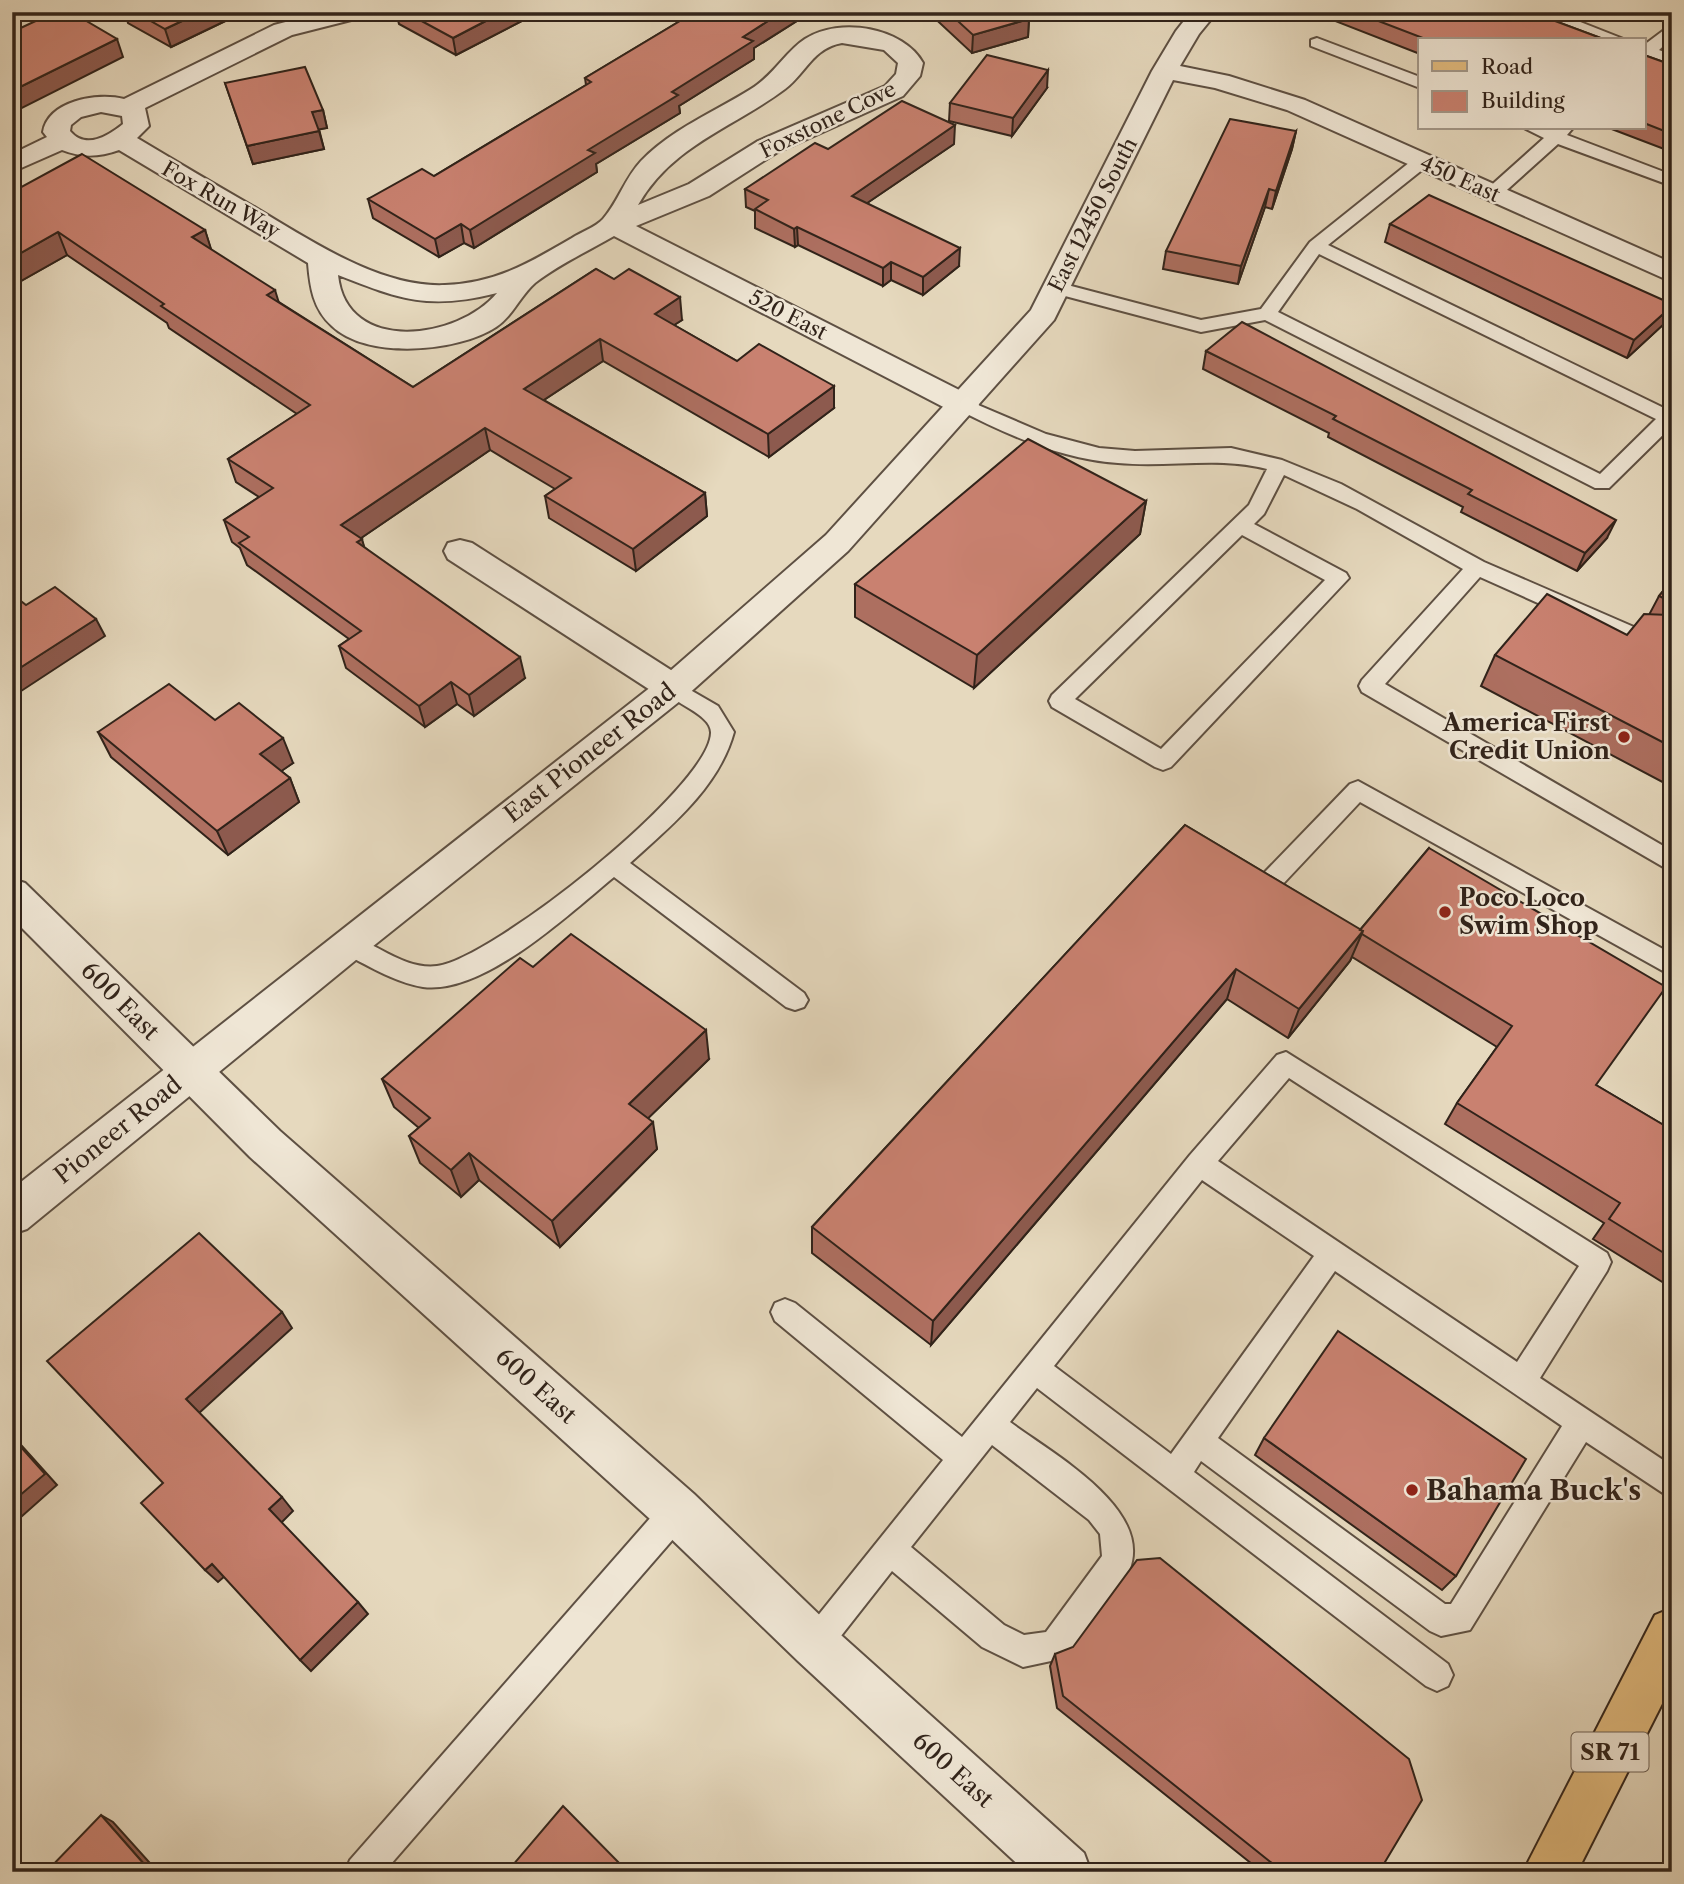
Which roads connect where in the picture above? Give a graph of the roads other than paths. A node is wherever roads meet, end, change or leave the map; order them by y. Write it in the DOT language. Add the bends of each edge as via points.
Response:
graph roads {
  1 [pos="303,12"];
  2 [pos="354,12"];
  3 [pos="1205,12"];
  4 [pos="1540,12"];
  5 [pos="1672,29"];
  6 [pos="283,30"];
  7 [pos="1612,38"];
  8 [pos="1317,43"];
  9 [pos="1646,51"];
  10 [pos="1646,52"];
  11 [pos="1672,60"];
  12 [pos="1165,71"];
  13 [pos="1418,82"];
  14 [pos="127,107"];
  15 [pos="1561,132"];
  16 [pos="121,140"];
  17 [pos="60,141"];
  18 [pos="1422,162"];
  19 [pos="12,164"];
  20 [pos="1672,181"];
  21 [pos="1492,194"];
  22 [pos="613,225"];
  23 [pos="1316,246"];
  24 [pos="322,259"];
  25 [pos="1672,274"];
  26 [pos="524,278"];
  27 [pos="1056,288"];
  28 [pos="417,294"];
  29 [pos="1267,314"];
  30 [pos="964,405"];
  31 [pos="1670,417"];
  32 [pos="1278,467"];
  33 [pos="1240,525"];
  34 [pos="460,551"];
  35 [pos="1477,567"];
  36 [pos="1642,640"];
  37 [pos="673,688"];
  38 [pos="613,863"];
  39 [pos="1672,863"];
  40 [pos="1273,879"];
  41 [pos="12,894"];
  42 [pos="348,944"];
  43 [pos="1672,966"];
  44 [pos="794,1000"];
  45 [pos="191,1072"];
  46 [pos="1199,1163"];
  47 [pos="12,1215"];
  48 [pos="1332,1253"];
  49 [pos="785,1311"];
  50 [pos="1035,1369"];
  51 [pos="1521,1382"];
  52 [pos="1581,1423"];
  53 [pos="990,1425"];
  54 [pos="1198,1441"];
  55 [pos="964,1458"];
  56 [pos="1174,1475"];
  57 [pos="1672,1483"];
  58 [pos="677,1511"];
  59 [pos="891,1550"];
  60 [pos="1672,1632"];
  61 [pos="815,1644"];
  62 [pos="1437,1675"];
  63 [pos="362,1872"];
  64 [pos="1065,1872"];
  65 [pos="1549,1872"];
  1 -- 6 [label="street"];
  2 -- 6 [label="street"];
  3 -- 12 [label="street, East 12450 South"];
  4 -- 7 [label="lane"];
  5 -- 9 [label="lane"];
  6 -- 14 [label="street"];
  8 -- 13 [label="lane"];
  10 -- 11 [label="lane"];
  12 -- 18 [label="street, 450 East" via="1259,92"];
  12 -- 27 [label="street, East 12450 South"];
  14 -- 16 [label="street" via="135,112 136,126"];
  14 -- 17 [label="street" via="101,104 72,111 55,126"];
  15 -- 20 [label="lane"];
  15 -- 21 [label="lane"];
  16 -- 17 [label="street" via="80,148"];
  16 -- 24 [label="street, Fox Run Way"];
  17 -- 19 [label="street"];
  18 -- 21 [label="street, 450 East"];
  18 -- 23 [label="lane"];
  21 -- 25 [label="street, 450 East"];
  22 -- 22 [label="street, Foxstone Cove" via="650,167 779,82 816,42 830,37 864,37 899,47 909,57 912,69 894,91 767,147 699,190"];
  22 -- 26 [label="street, Foxstone Cove"];
  22 -- 30 [label="street, 520 East"];
  23 -- 29 [label="lane"];
  23 -- 31 [label="lane"];
  24 -- 26 [label="street, Foxstone Cove" via="325,292 338,317 371,335 390,339 433,337 471,328 495,314"];
  24 -- 28 [label="street, Fox Run Way"];
  26 -- 28 [label="street, Foxstone Cove" via="466,292"];
  27 -- 29 [label="lane" via="1201,326"];
  27 -- 30 [label="street, East 12450 South" via="1044,314"];
  29 -- 31 [label="lane" via="1602,483"];
  30 -- 32 [label="lane" via="1009,429 1073,449 1118,457 1203,453 1246,457"];
  30 -- 37 [label="street, East Pioneer Road" via="837,543"];
  32 -- 33 [label="lane" via="1257,509"];
  32 -- 35 [label="lane" via="1314,480"];
  33 -- 33 [label="lane" via="1160,603 1060,701 1163,761 1339,578"];
  34 -- 37 [label="street"];
  35 -- 36 [label="lane"];
  35 -- 39 [label="lane" via="1370,686"];
  37 -- 38 [label="lane" via="712,713 723,733 720,752 651,832"];
  37 -- 42 [label="street, East Pioneer Road"];
  38 -- 42 [label="lane" via="534,928 468,969 422,977"];
  38 -- 44 [label="lane"];
  40 -- 43 [label="lane" via="1358,790"];
  41 -- 45 [label="street, 600 East"];
  42 -- 45 [label="street, East Pioneer Road"];
  45 -- 47 [label="street, Pioneer Road"];
  45 -- 58 [label="street, 600 East" via="265,1144"];
  46 -- 48 [label="lane"];
  46 -- 50 [label="lane"];
  46 -- 51 [label="lane" via="1286,1063 1597,1262"];
  48 -- 51 [label="lane"];
  48 -- 54 [label="lane"];
  49 -- 55 [label="lane"];
  50 -- 53 [label="lane"];
  50 -- 56 [label="lane"];
  51 -- 52 [label="lane"];
  52 -- 54 [label="lane" via="1459,1619 1441,1620"];
  52 -- 57 [label="lane"];
  53 -- 55 [label="lane"];
  53 -- 59 [label="lane" via="1100,1509 1114,1528 1118,1560 1054,1647 1023,1651 993,1636"];
  54 -- 56 [label="lane"];
  55 -- 59 [label="lane"];
  56 -- 62 [label="lane"];
  58 -- 61 [label="street, 600 East"];
  58 -- 63 [label="lane"];
  59 -- 61 [label="lane"];
  60 -- 65 [label="main road, SR 71"];
  61 -- 64 [label="street, 600 East"];
}
